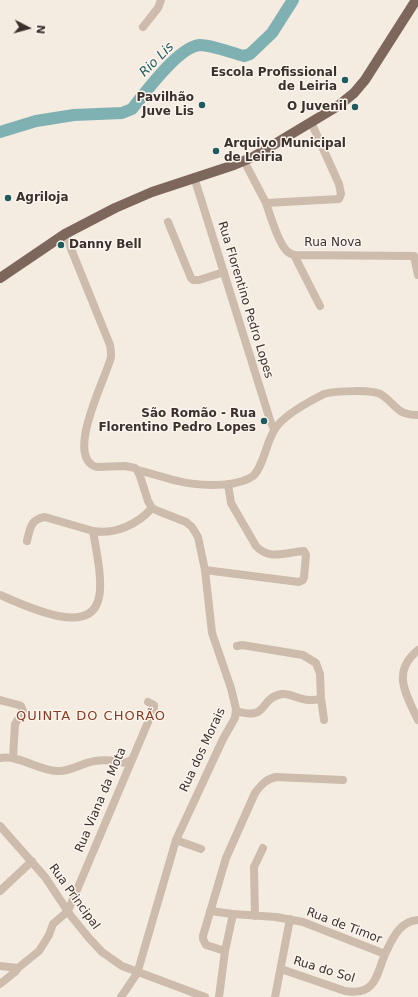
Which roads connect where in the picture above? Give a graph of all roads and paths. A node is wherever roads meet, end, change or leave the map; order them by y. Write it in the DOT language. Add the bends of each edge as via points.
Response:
graph roads {
  1 [pos="161,0"];
  2 [pos="416,0"];
  3 [pos="143,27"];
  4 [pos="311,122"];
  5 [pos="244,161"];
  6 [pos="194,177"];
  7 [pos="266,203"];
  8 [pos="168,222"];
  9 [pos="65,234"];
  10 [pos="294,255"];
  11 [pos="224,272"];
  12 [pos="418,275"];
  13 [pos="0,278"];
  14 [pos="320,306"];
  15 [pos="418,415"];
  16 [pos="274,429"];
  17 [pos="137,470"];
  18 [pos="228,484"];
  19 [pos="152,508"];
  20 [pos="93,531"];
  21 [pos="27,541"];
  22 [pos="205,570"];
  23 [pos="0,595"];
  24 [pos="237,646"];
  25 [pos="418,650"];
  26 [pos="322,699"];
  27 [pos="0,700"];
  28 [pos="148,702"];
  29 [pos="415,705"];
  30 [pos="236,711"];
  31 [pos="324,720"];
  32 [pos="418,720"];
  33 [pos="0,758"];
  34 [pos="13,758"];
  35 [pos="131,760"];
  36 [pos="343,780"];
  37 [pos="0,826"];
  38 [pos="176,840"];
  39 [pos="263,848"];
  40 [pos="201,849"];
  41 [pos="32,861"];
  42 [pos="0,891"];
  43 [pos="68,911"];
  44 [pos="210,912"];
  45 [pos="233,914"];
  46 [pos="255,916"];
  47 [pos="290,919"];
  48 [pos="418,920"];
  49 [pos="225,951"];
  50 [pos="385,954"];
  51 [pos="0,966"];
  52 [pos="18,968"];
  53 [pos="281,969"];
  54 [pos="138,972"];
  55 [pos="0,984"];
  56 [pos="121,997"];
  57 [pos="205,997"];
  58 [pos="219,997"];
  59 [pos="275,997"];
  1 -- 3 [label="street"];
  2 -- 4 [label="main road" via="358,89 338,106"];
  4 -- 5 [label="main road"];
  4 -- 7 [label="street" via="338,184 340,198"];
  5 -- 6 [label="main road"];
  5 -- 7 [label="street, Rua Nova"];
  6 -- 9 [label="main road" via="133,200"];
  6 -- 11 [label="street, Rua Florentino Pedro Lopes"];
  7 -- 10 [label="street, Rua Nova" via="282,245 286,251"];
  8 -- 11 [label="street" via="193,280"];
  9 -- 13 [label="main road"];
  9 -- 17 [label="street" via="109,338 111,350 86,428 86,457 94,467 130,466"];
  10 -- 12 [label="street, Rua Nova" via="414,256"];
  10 -- 14 [label="street"];
  11 -- 16 [label="street, Rua Florentino Pedro Lopes"];
  15 -- 16 [label="street" via="404,414 377,392 331,392 292,413"];
  16 -- 18 [label="street" via="257,471 248,478"];
  17 -- 18 [label="street" via="186,483"];
  17 -- 19 [label="street"];
  18 -- 22 [label="street" via="231,503 256,546 270,555 304,551 304,577 296,582"];
  19 -- 20 [label="street" via="131,525 104,532"];
  19 -- 22 [label="street, Rua dos Morais" via="183,520 192,527 200,542"];
  20 -- 21 [label="street" via="45,517 32,524"];
  20 -- 23 [label="street" via="100,586 99,600 88,615 74,618 51,614"];
  22 -- 30 [label="street, Rua dos Morais" via="212,633"];
  24 -- 26 [label="street" via="242,644 303,655 313,660 320,674"];
  25 -- 29 [label="street" via="407,661 402,677 404,688"];
  26 -- 30 [label="street" via="280,695 269,700 257,713"];
  26 -- 31 [label="street"];
  27 -- 34 [label="street" via="19,705 23,711 15,724"];
  28 -- 35 [label="street, Rua Viana da Mota" via="154,705 154,708"];
  29 -- 32 [label="street"];
  30 -- 38 [label="street, Rua dos Morais" via="235,718"];
  33 -- 34 [label="street"];
  34 -- 35 [label="street" via="40,768 59,771 71,770 96,761 126,763"];
  35 -- 43 [label="street, Rua Viana da Mota"];
  36 -- 44 [label="street" via="276,777 264,782 255,793 226,858"];
  37 -- 41 [label="street, Rua Principal"];
  38 -- 40 [label="street"];
  38 -- 54 [label="street, Rua dos Morais"];
  39 -- 46 [label="street" via="254,867"];
  41 -- 42 [label="street"];
  41 -- 43 [label="street, Rua Principal"];
  43 -- 52 [label="street" via="53,924 39,951"];
  43 -- 54 [label="street, Rua Principal" via="102,952 122,966"];
  44 -- 45 [label="street, Rua de Timor"];
  44 -- 49 [label="street" via="203,939 206,945"];
  45 -- 46 [label="street, Rua de Timor"];
  45 -- 49 [label="street"];
  46 -- 47 [label="street, Rua de Timor"];
  47 -- 50 [label="street, Rua de Timor" via="304,922"];
  47 -- 53 [label="street"];
  48 -- 50 [label="street, Rua de Timor" via="402,926"];
  49 -- 58 [label="street"];
  50 -- 53 [label="street, Rua do Sol" via="373,982 369,988 362,991 346,991"];
  51 -- 52 [label="street"];
  52 -- 55 [label="street"];
  53 -- 59 [label="street"];
  54 -- 56 [label="street, Rua dos Morais"];
  54 -- 57 [label="street, Rua Principal"];
}
